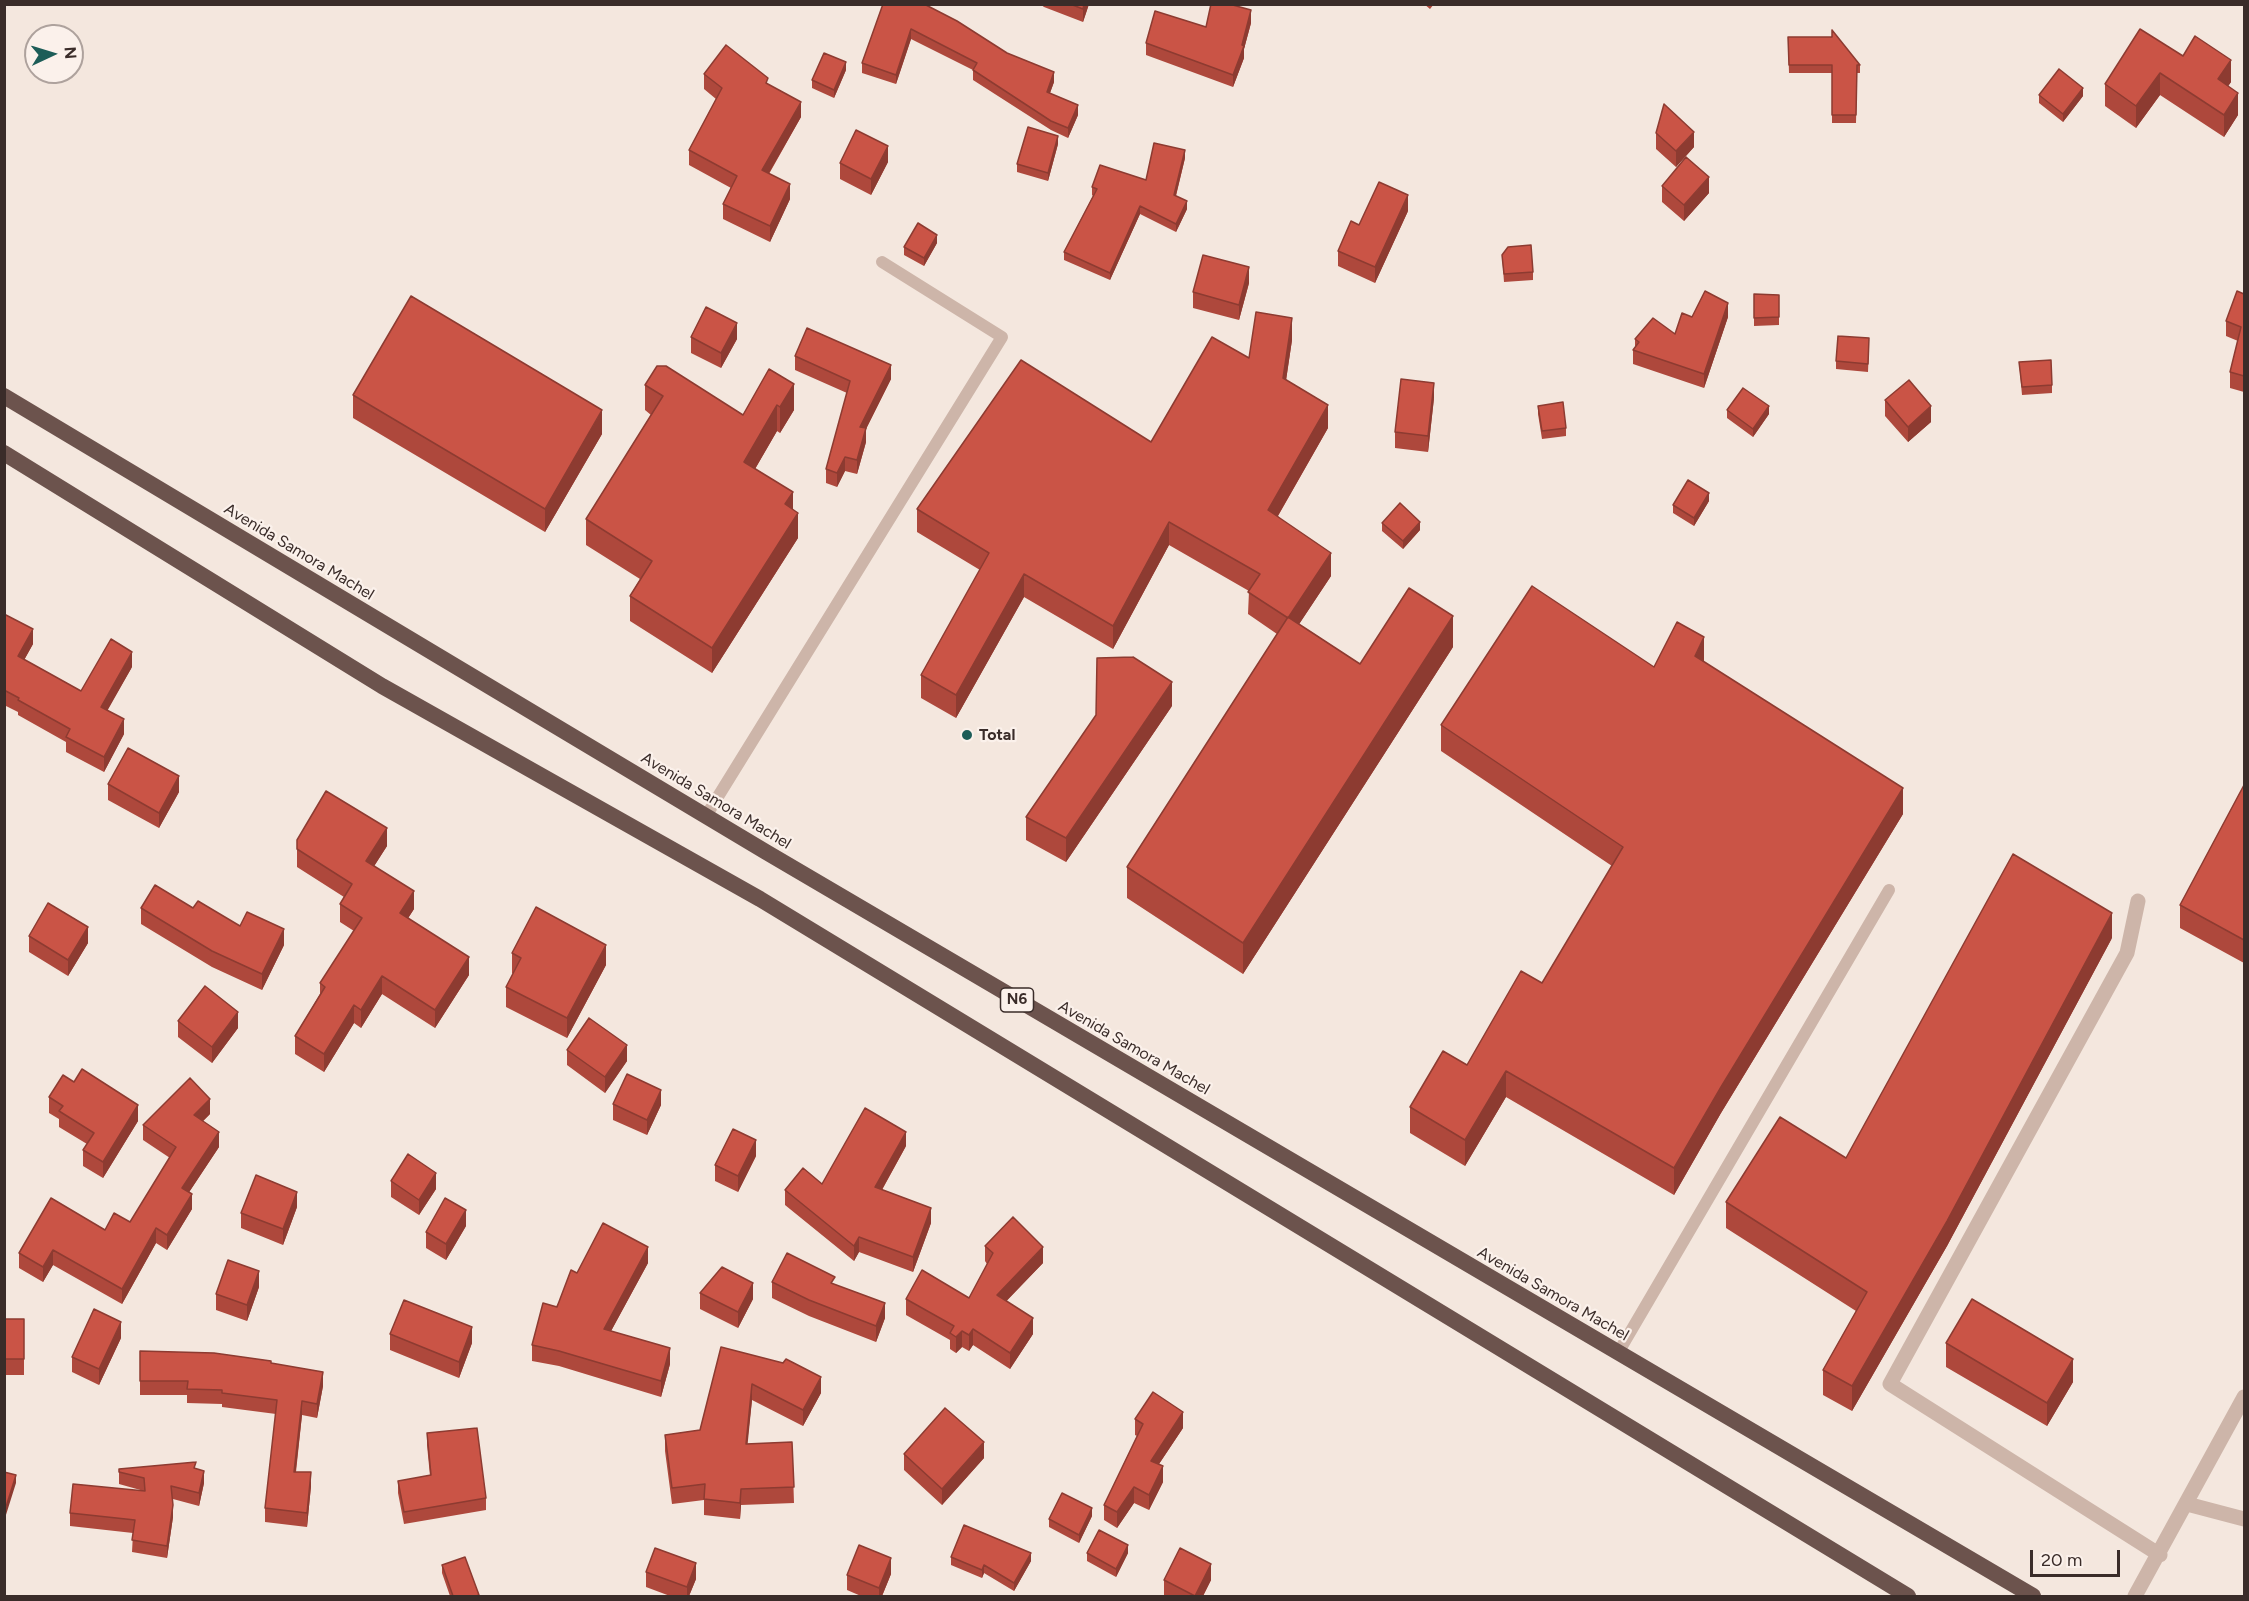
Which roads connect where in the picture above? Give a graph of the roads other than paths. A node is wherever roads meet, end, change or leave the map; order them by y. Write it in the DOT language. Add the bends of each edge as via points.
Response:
graph roads {
  1 [pos="882,262"];
  2 [pos="4,396"];
  3 [pos="4,453"];
  4 [pos="706,816"];
  5 [pos="1889,890"];
  6 [pos="2138,901"];
  7 [pos="1618,1353"];
  8 [pos="2244,1397"];
  9 [pos="2187,1504"];
  10 [pos="2244,1519"];
  11 [pos="2160,1555"];
  12 [pos="1908,1596"];
  13 [pos="2033,1596"];
  14 [pos="2135,1596"];
  1 -- 4 [label="lane" via="1002,337"];
  2 -- 4 [label="highway, Avenida Samora Machel / N6"];
  3 -- 12 [label="highway" via="382,686 760,899"];
  4 -- 7 [label="highway, Avenida Samora Machel / N6"];
  5 -- 7 [label="lane"];
  6 -- 11 [label="street" via="2127,952 1890,1384"];
  7 -- 13 [label="highway, Avenida Samora Machel / N6"];
  8 -- 9 [label="street"];
  9 -- 10 [label="street"];
  9 -- 11 [label="street"];
  11 -- 14 [label="street"];
}
